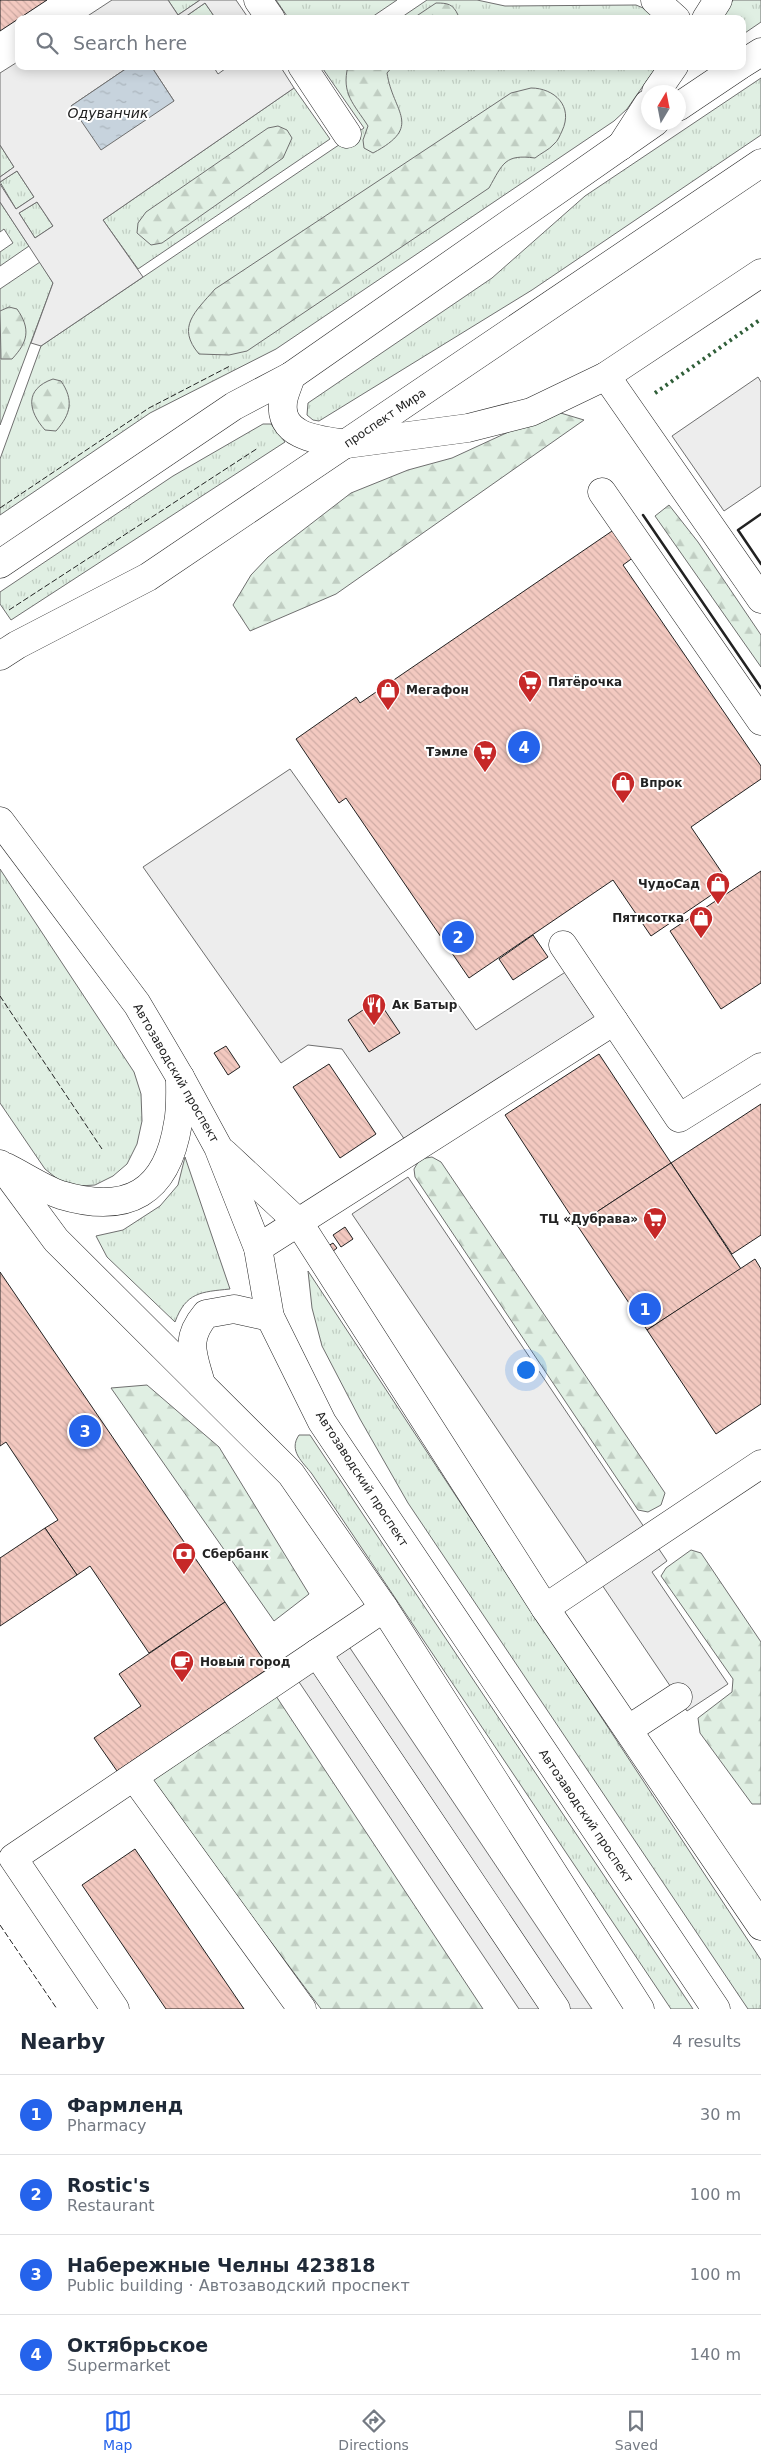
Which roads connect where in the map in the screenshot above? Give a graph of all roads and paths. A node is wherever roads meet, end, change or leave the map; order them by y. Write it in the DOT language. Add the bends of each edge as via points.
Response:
graph roads {
  1 [pos="258,0"];
  2 [pos="655,0"];
  3 [pos="718,0"];
  4 [pos="268,15"];
  5 [pos="672,15"];
  6 [pos="709,15"];
  7 [pos="761,52"];
  8 [pos="746,62"];
  9 [pos="305,70"];
  10 [pos="671,70"];
  11 [pos="734,70"];
  12 [pos="661,85"];
  13 [pos="686,102"];
  14 [pos="641,115"];
  15 [pos="644,130"];
  16 [pos="347,134"];
  17 [pos="621,146"];
  18 [pos="761,163"];
  19 [pos="761,273"];
  20 [pos="291,376"];
  21 [pos="606,376"];
  22 [pos="347,444"];
  23 [pos="602,492"];
  24 [pos="0,564"];
  25 [pos="761,599"];
  26 [pos="0,656"];
  27 [pos="761,721"];
  28 [pos="0,821"];
  29 [pos="563,945"];
  30 [pos="614,1021"];
  31 [pos="761,1067"];
  32 [pos="180,1076"];
  33 [pos="218,1147"];
  34 [pos="0,1164"];
  35 [pos="299,1223"];
  36 [pos="258,1248"];
  37 [pos="270,1317"];
  38 [pos="201,1384"];
  39 [pos="761,1464"];
  40 [pos="384,1608"];
  41 [pos="545,1608"];
  42 [pos="317,1654"];
  43 [pos="678,1698"];
  44 [pos="629,1730"];
  45 [pos="134,1777"];
  46 [pos="761,1926"];
  47 [pos="115,2009"];
  48 [pos="302,2009"];
  49 [pos="556,2009"];
  50 [pos="640,2009"];
  51 [pos="716,2009"];
  1 -- 4 [label="street"];
  2 -- 5 [label="street"];
  3 -- 6 [label="street"];
  7 -- 8 [label="street"];
  9 -- 16 [label="street"];
  10 -- 12 [label="street"];
  11 -- 13 [label="street"];
  14 -- 17 [label="street"];
  15 -- 17 [label="street"];
  17 -- 20 [label="street"];
  18 -- 22 [label="street, проспект Мира"];
  19 -- 21 [label="street"];
  20 -- 22 [label="street" via="283,402 284,416 295,432 314,439"];
  20 -- 24 [label="street" via="234,406"];
  21 -- 22 [label="street" via="531,412 468,428"];
  21 -- 25 [label="street" via="689,479"];
  22 -- 26 [label="street, проспект Мира" via="148,577"];
  23 -- 27 [label="street"];
  28 -- 32 [label="street, Автозаводский проспект" via="137,1004"];
  29 -- 30 [label="street"];
  30 -- 31 [label="street" via="679,1118"];
  30 -- 35 [label="street"];
  32 -- 33 [label="street, Автозаводский проспект"];
  32 -- 34 [label="street" via="179,1121 171,1153 155,1181 128,1200 98,1203 60,1194"];
  33 -- 35 [label="street"];
  33 -- 36 [label="street, Автозаводский проспект"];
  34 -- 38 [label="street" via="56,1240"];
  35 -- 36 [label="street"];
  35 -- 41 [label="street"];
  36 -- 37 [label="street, Автозаводский проспект"];
  37 -- 38 [label="street" via="234,1309 206,1314 198,1324 191,1345"];
  37 -- 51 [label="street, Автозаводский проспект" via="322,1422"];
  38 -- 40 [label="street" via="291,1474"];
  39 -- 41 [label="street"];
  40 -- 42 [label="street"];
  40 -- 50 [label="street"];
  41 -- 44 [label="street"];
  42 -- 45 [label="street"];
  42 -- 49 [label="street"];
  43 -- 44 [label="street"];
  44 -- 46 [label="street"];
  45 -- 47 [label="street" via="13,1858"];
  45 -- 48 [label="street"];
}
